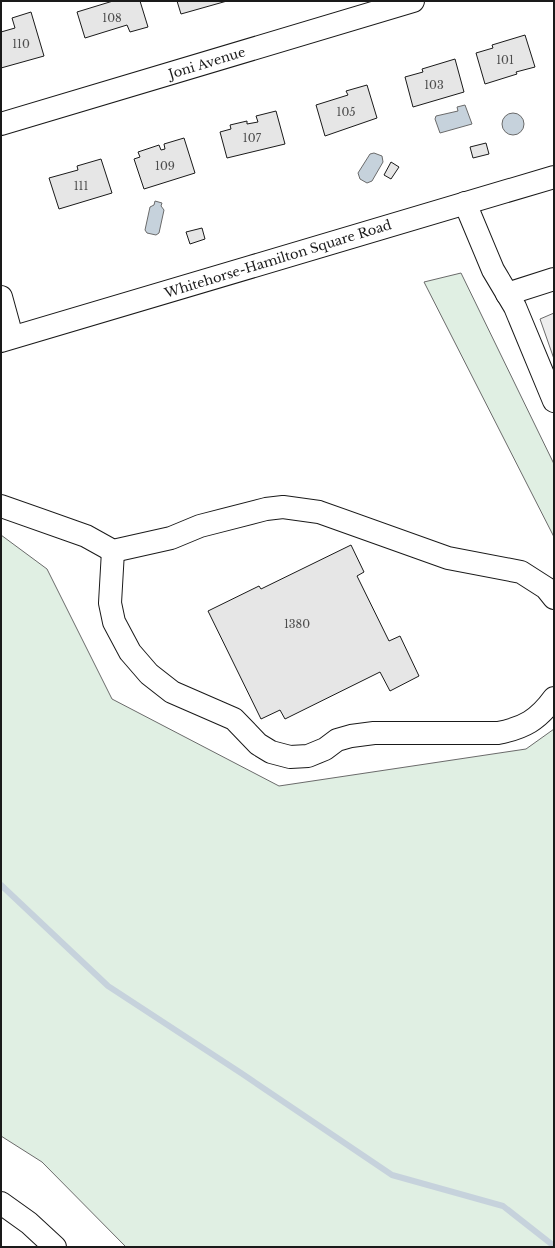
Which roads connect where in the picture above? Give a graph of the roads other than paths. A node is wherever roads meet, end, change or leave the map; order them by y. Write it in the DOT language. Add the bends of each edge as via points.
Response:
graph roads {
  1 [pos="413,1"];
  2 [pos="1,124"];
  3 [pos="554,177"];
  4 [pos="466,203"];
  5 [pos="554,279"];
  6 [pos="507,294"];
  7 [pos="1,298"];
  8 [pos="7,339"];
  9 [pos="554,401"];
  10 [pos="1,506"];
  11 [pos="113,551"];
  12 [pos="554,598"];
  13 [pos="554,698"];
  14 [pos="1,1203"];
  15 [pos="55,1247"];
  1 -- 2 [label="street, Joni Avenue"];
  3 -- 4 [label="street, Whitehorse-Hamilton Square Road"];
  4 -- 6 [label="street" via="493,270"];
  4 -- 8 [label="street, Whitehorse-Hamilton Square Road"];
  5 -- 6 [label="street"];
  6 -- 9 [label="street" via="515,307"];
  7 -- 8 [label="street"];
  10 -- 11 [label="street" via="86,536"];
  11 -- 12 [label="street" via="171,538 200,526 282,507 319,512 448,558 521,572 546,588"];
  11 -- 13 [label="street" via="114,622 130,652 149,674 172,692 234,719 258,744 271,752 290,757 308,756 325,749 337,740 374,733 512,731 527,725 542,714"];
  14 -- 15 [label="street" via="29,1223"];
}
